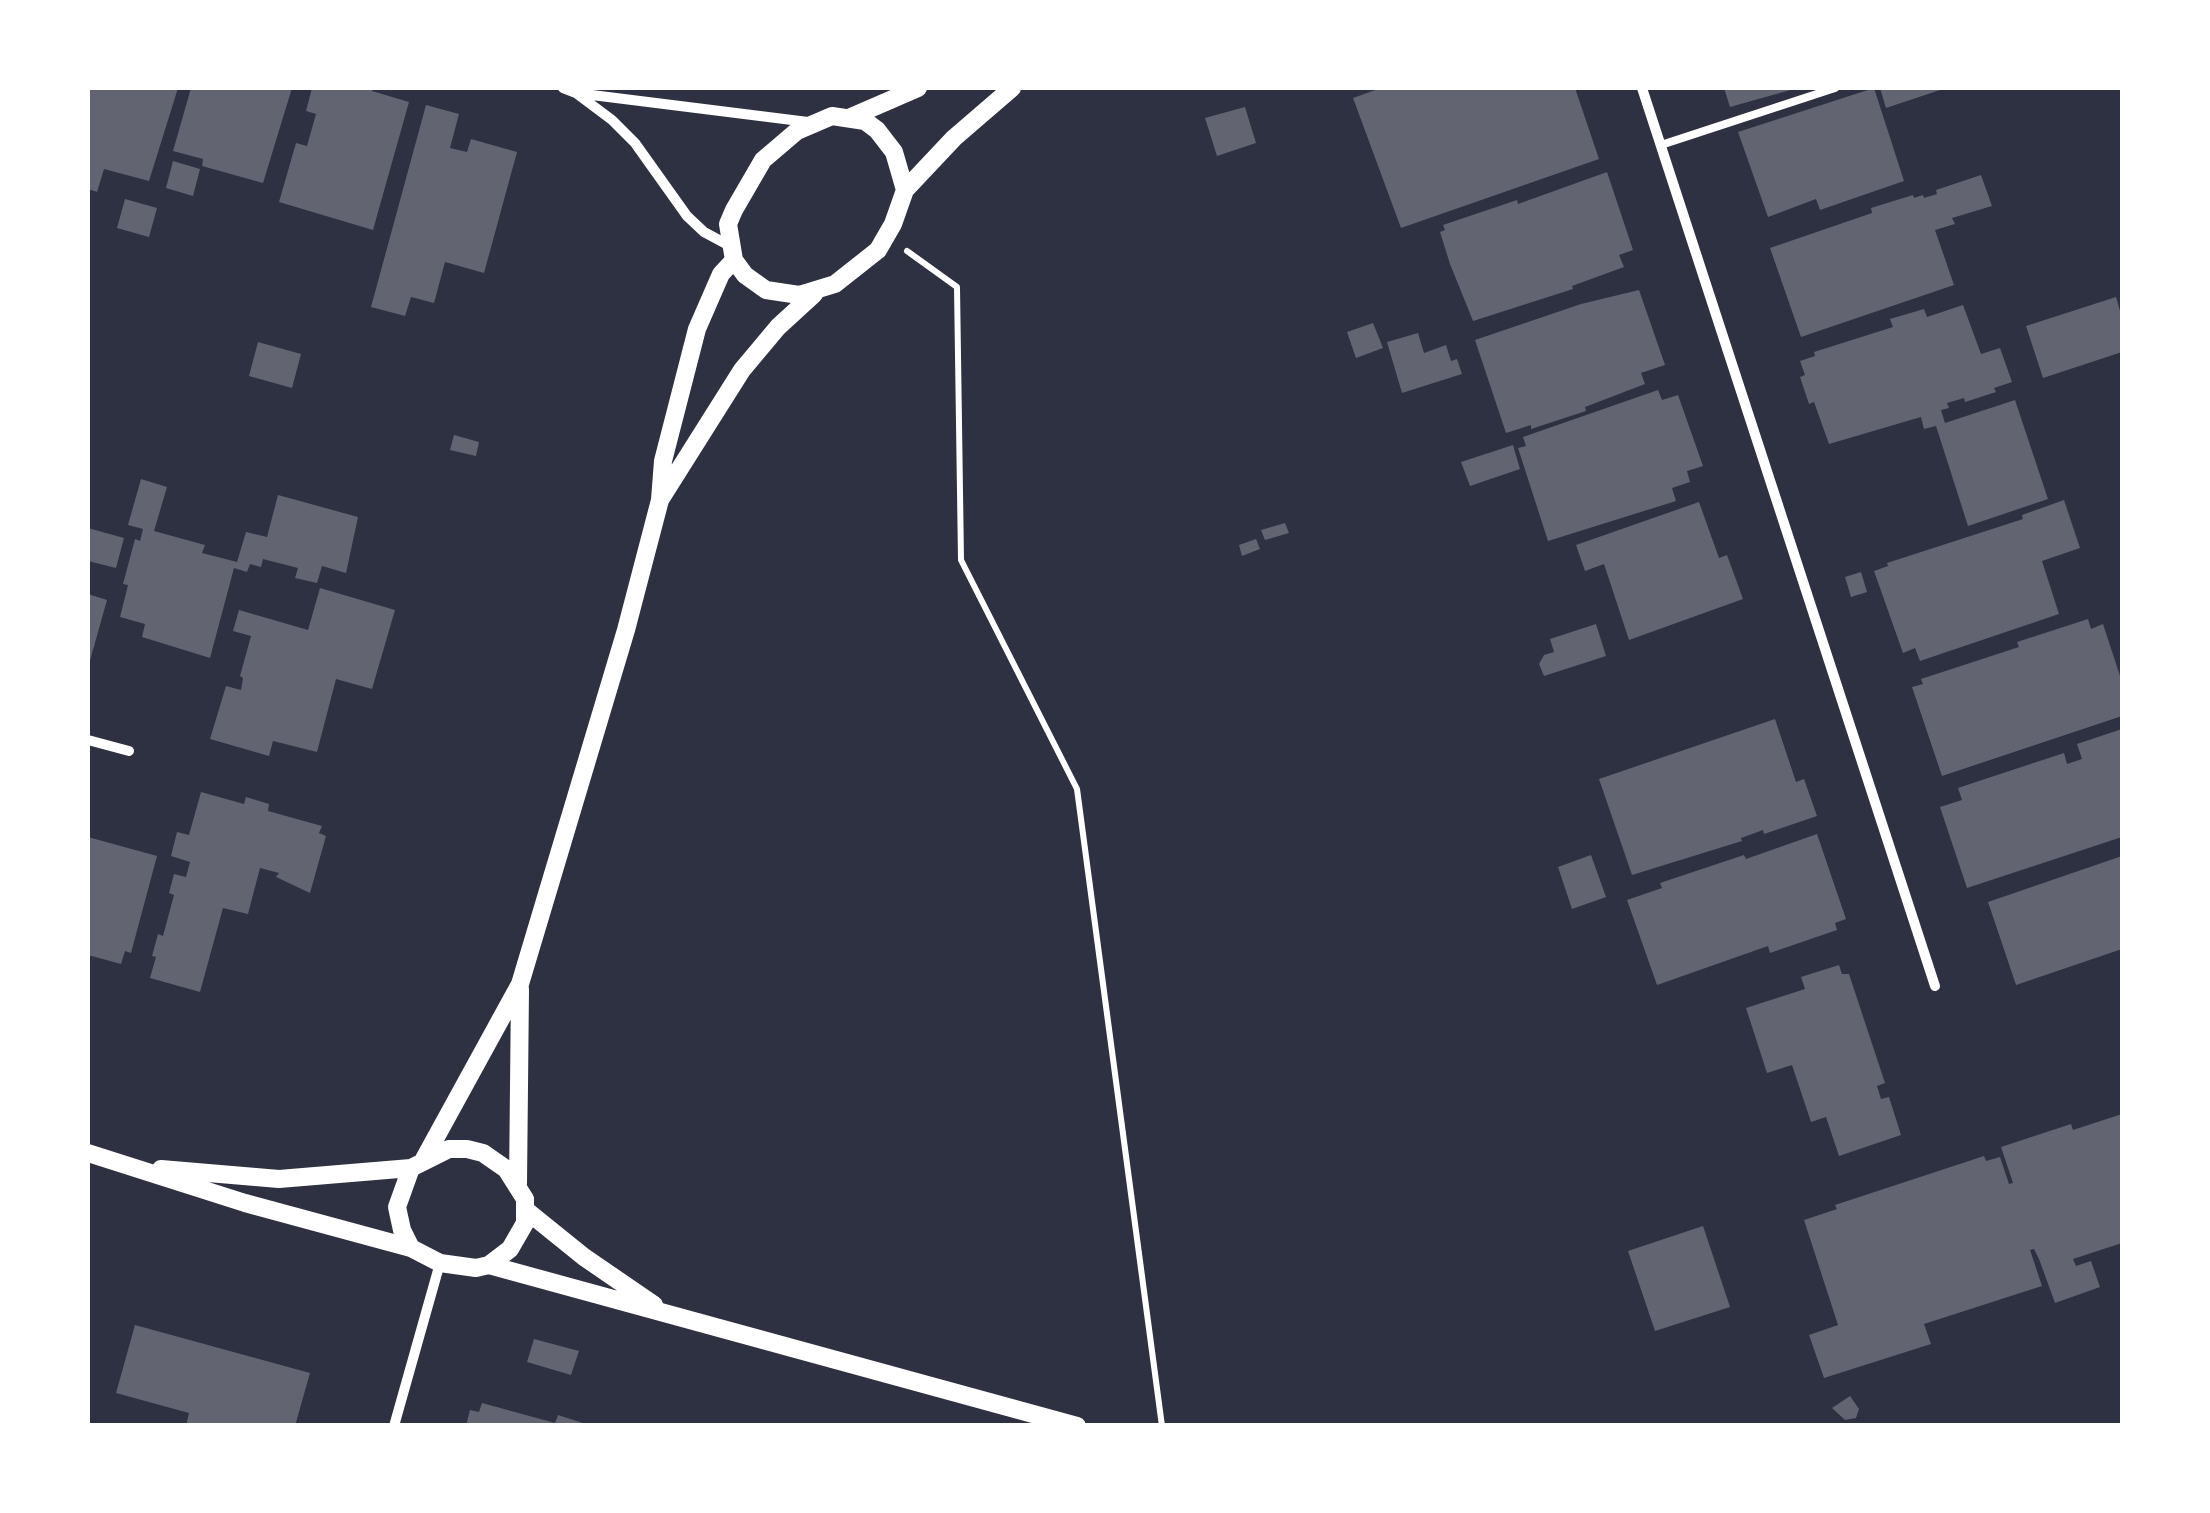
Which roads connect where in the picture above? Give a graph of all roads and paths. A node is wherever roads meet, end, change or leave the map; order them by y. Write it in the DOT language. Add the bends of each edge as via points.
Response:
graph roads {
  1 [pos="563,88"];
  2 [pos="918,88"];
  3 [pos="1012,88"];
  4 [pos="1642,88"];
  5 [pos="1836,88"];
  6 [pos="576,93"];
  7 [pos="852,117"];
  8 [pos="812,122"];
  9 [pos="1660,145"];
  10 [pos="905,190"];
  11 [pos="887,237"];
  12 [pos="733,253"];
  13 [pos="816,292"];
  14 [pos="660,500"];
  15 [pos="88,740"];
  16 [pos="129,751"];
  17 [pos="520,984"];
  18 [pos="1935,986"];
  19 [pos="88,1153"];
  20 [pos="418,1163"];
  21 [pos="136,1166"];
  22 [pos="518,1184"];
  23 [pos="527,1211"];
  24 [pos="411,1248"];
  25 [pos="440,1263"];
  26 [pos="489,1265"];
  27 [pos="667,1314"];
  28 [pos="394,1426"];
  29 [pos="1077,1426"];
  30 [pos="1162,1426"];
  1 -- 6 [label="street"];
  2 -- 7 [label="street"];
  3 -- 10 [label="street"];
  4 -- 9 [label="street"];
  5 -- 9 [label="lane"];
  6 -- 8 [label="street"];
  6 -- 12 [label="street" via="635,144 687,216"];
  7 -- 8 [label="street"];
  7 -- 10 [label="street" via="877,130 894,152"];
  8 -- 12 [label="street" via="763,160 728,224"];
  9 -- 18 [label="street"];
  10 -- 11 [label="street"];
  11 -- 13 [label="street" via="860,267"];
  11 -- 30 [label="path" via="957,287 961,560 1078,789"];
  12 -- 13 [label="street" via="745,274 766,290"];
  12 -- 14 [label="street" via="697,329 663,461"];
  13 -- 14 [label="street" via="742,370"];
  14 -- 17 [label="street"];
  15 -- 16 [label="street"];
  17 -- 20 [label="street"];
  17 -- 22 [label="street"];
  19 -- 21 [label="street"];
  20 -- 21 [label="street" via="278,1179"];
  20 -- 22 [label="street" via="467,1149 496,1160"];
  20 -- 24 [label="street" via="397,1207"];
  21 -- 24 [label="street"];
  22 -- 23 [label="street"];
  23 -- 26 [label="street" via="510,1249"];
  23 -- 27 [label="street"];
  24 -- 25 [label="street"];
  25 -- 26 [label="street"];
  25 -- 28 [label="street"];
  26 -- 27 [label="street"];
  27 -- 29 [label="street"];
}
